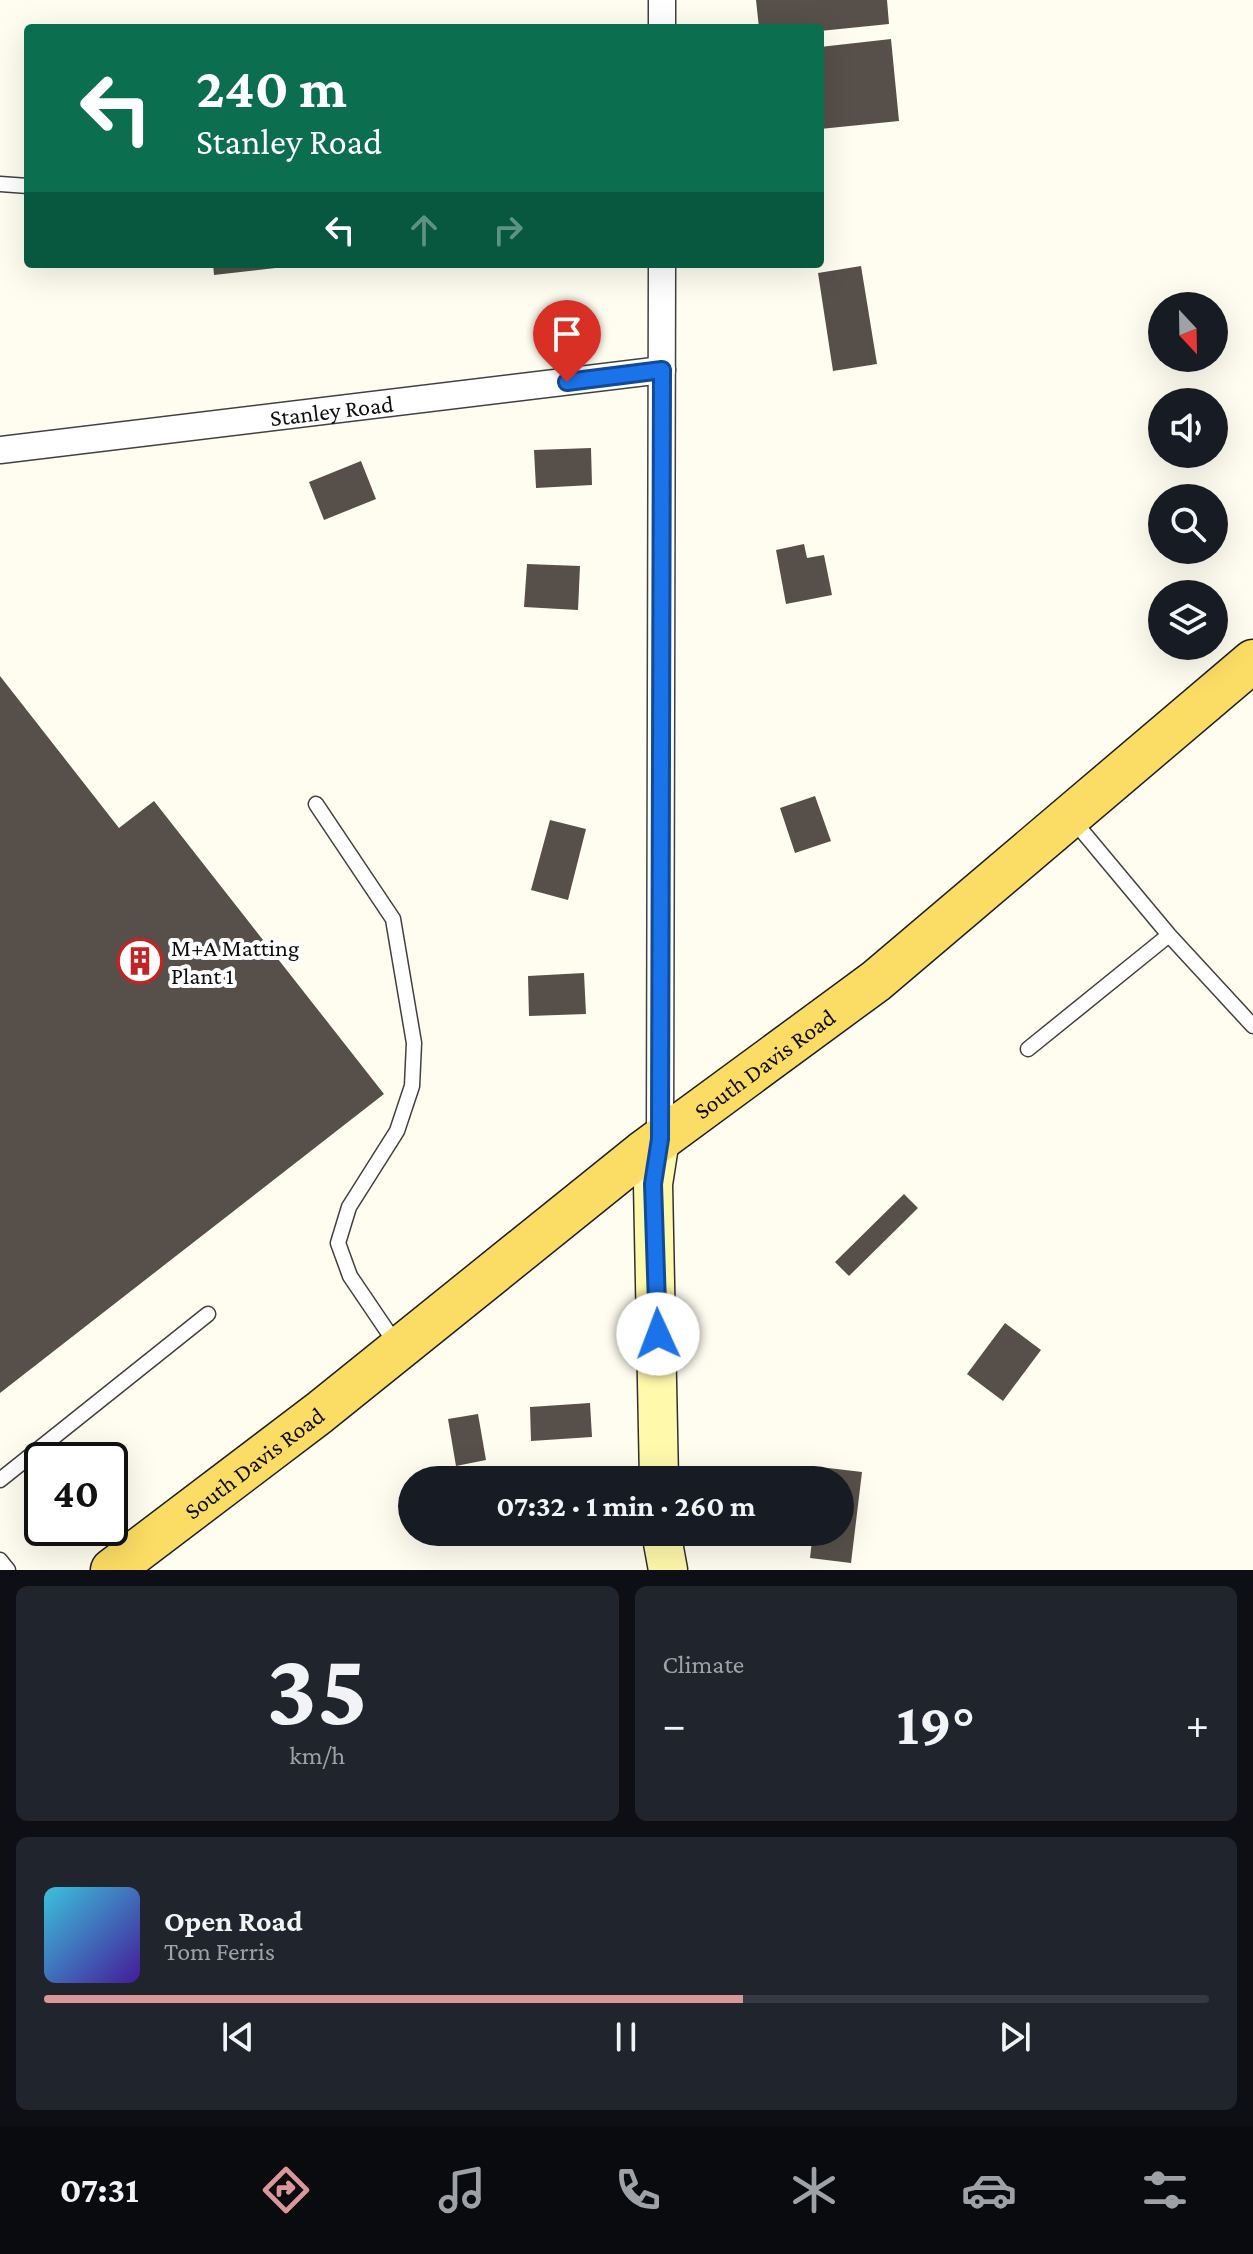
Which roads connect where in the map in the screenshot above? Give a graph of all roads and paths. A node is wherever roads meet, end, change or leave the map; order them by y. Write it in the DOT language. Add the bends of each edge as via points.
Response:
graph roads {
  1 [pos="662,0"];
  2 [pos="662,24"];
  3 [pos="0,184"];
  4 [pos="24,186"];
  5 [pos="662,268"];
  6 [pos="662,370"];
  7 [pos="0,450"];
  8 [pos="1253,661"];
  9 [pos="316,804"];
  10 [pos="1070,817"];
  11 [pos="1169,935"];
  12 [pos="1253,1026"];
  13 [pos="1028,1049"];
  14 [pos="660,1139"];
  15 [pos="208,1314"];
  16 [pos="399,1348"];
  17 [pos="659,1466"];
  18 [pos="0,1480"];
  19 [pos="664,1546"];
  20 [pos="0,1560"];
  21 [pos="8,1570"];
  22 [pos="112,1570"];
  23 [pos="668,1570"];
  1 -- 2 [label="street"];
  3 -- 4 [label="lane"];
  5 -- 6 [label="street"];
  6 -- 7 [label="street, Stanley Road"];
  6 -- 14 [label="street"];
  8 -- 10 [label="main road, South Davis Road"];
  9 -- 16 [label="lane" via="393,919 414,1043 412,1086 397,1131 349,1207 338,1243 350,1276"];
  10 -- 11 [label="lane"];
  10 -- 14 [label="main road, South Davis Road" via="876,981"];
  11 -- 12 [label="lane"];
  11 -- 13 [label="lane"];
  14 -- 16 [label="main road, South Davis Road"];
  14 -- 17 [label="street" via="653,1184"];
  15 -- 18 [label="lane"];
  16 -- 22 [label="main road, South Davis Road"];
  19 -- 23 [label="street"];
  20 -- 21 [label="lane"];
}
